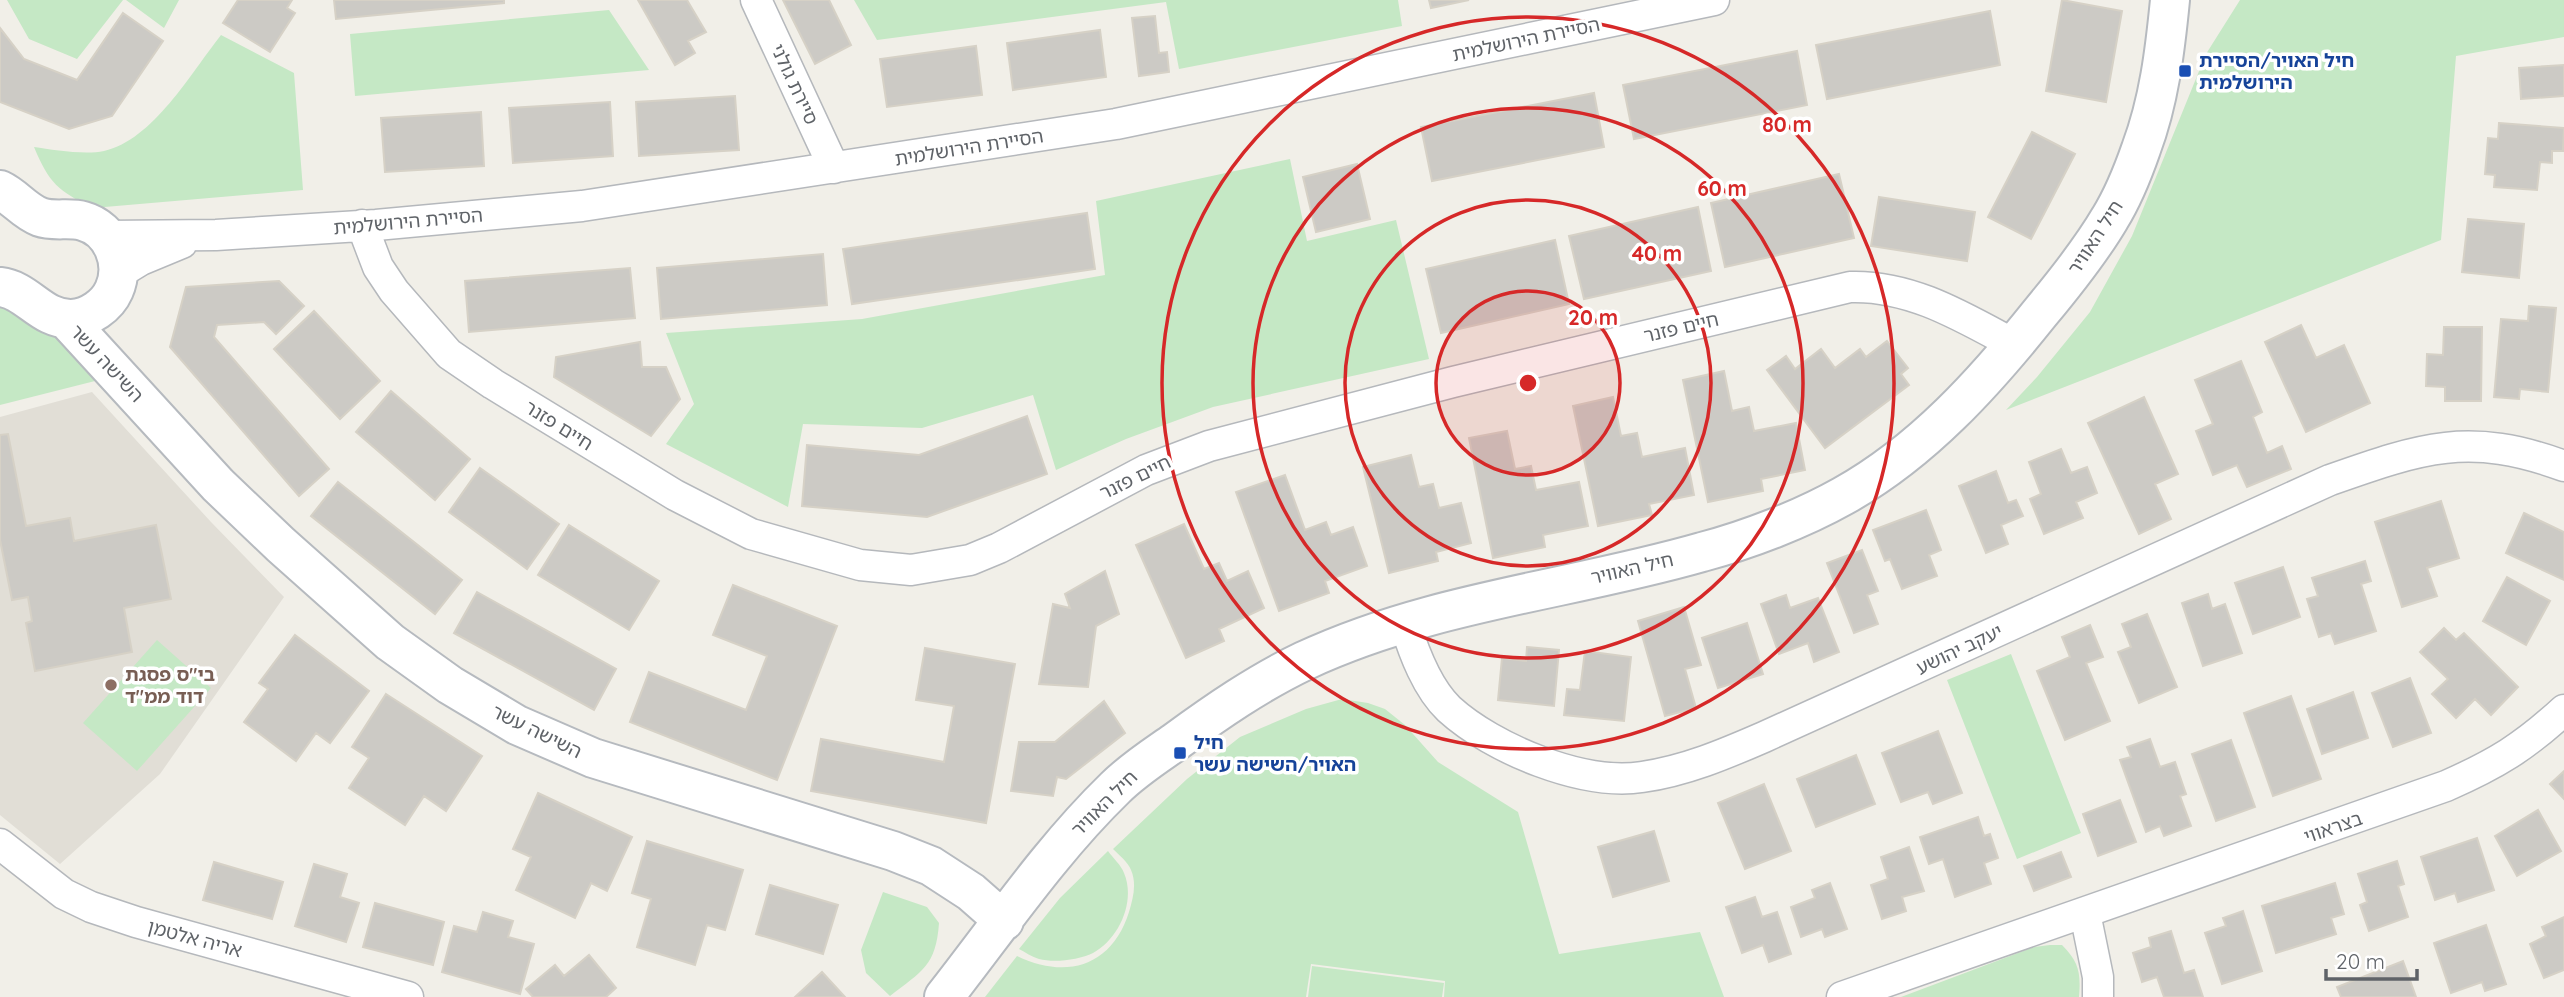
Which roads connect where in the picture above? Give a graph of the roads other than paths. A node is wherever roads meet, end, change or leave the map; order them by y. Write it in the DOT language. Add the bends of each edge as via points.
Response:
graph roads {
  1 [pos="756,0"];
  2 [pos="1714,0"];
  3 [pos="2170,0"];
  4 [pos="834,168"];
  5 [pos="0,190"];
  6 [pos="362,225"];
  7 [pos="216,235"];
  8 [pos="106,236"];
  9 [pos="0,287"];
  10 [pos="112,288"];
  11 [pos="66,319"];
  12 [pos="2015,345"];
  13 [pos="149,408"];
  14 [pos="2564,466"];
  15 [pos="1405,624"];
  16 [pos="2564,710"];
  17 [pos="0,844"];
  18 [pos="2085,913"];
  19 [pos="1004,921"];
  20 [pos="408,997"];
  21 [pos="944,997"];
  22 [pos="1842,997"];
  23 [pos="2098,997"];
  1 -- 4 [label="street, סיירת גולני"];
  2 -- 4 [label="street, הסיירת הירושלמית" via="1116,124"];
  3 -- 12 [label="street, חיל האוויר" via="2158,90 2127,184 2090,247"];
  4 -- 6 [label="street, הסיירת הירושלמית" via="582,206"];
  5 -- 8 [label="street" via="39,217 86,222"];
  6 -- 7 [label="street, הסיירת הירושלמית"];
  6 -- 12 [label="street, חיים פזנר" via="378,267 394,291 449,354 493,384 675,495 751,534 860,565 911,570 970,559 999,548 1146,470 1209,446 1850,287 1875,286 1905,293"];
  7 -- 8 [label="street, הסיירת הירושלמית"];
  7 -- 10 [label="street, הסיירת הירושלמית" via="165,249"];
  8 -- 10 [label="street, השישה עשר" via="118,257"];
  9 -- 11 [label="street" via="20,293 44,313"];
  10 -- 11 [label="street" via="88,315"];
  10 -- 13 [label="street, השישה עשר" via="107,325 116,355"];
  11 -- 13 [label="street, השישה עשר"];
  12 -- 15 [label="street, חיל האוויר" via="1903,457 1842,497 1703,552"];
  13 -- 19 [label="street, השישה עשר" via="218,485 281,545 390,642 450,685 517,725 593,758 932,866"];
  14 -- 15 [label="street, יעקב יהושע" via="2502,448 2446,447 2409,453 2330,480 1712,759 1641,777 1574,773 1486,736 1448,708 1415,654"];
  15 -- 19 [label="street, חיל האוויר" via="1304,662 1229,703 1143,765 1116,786 1064,844"];
  16 -- 18 [label="street, בצראווי" via="2509,755 2446,786"];
  17 -- 20 [label="street, אריה אלטמן" via="64,894 91,907"];
  18 -- 22 [label="street, בצראווי"];
  18 -- 23 [label="street"];
  19 -- 21 [label="street, חיל האוויר"];
}
